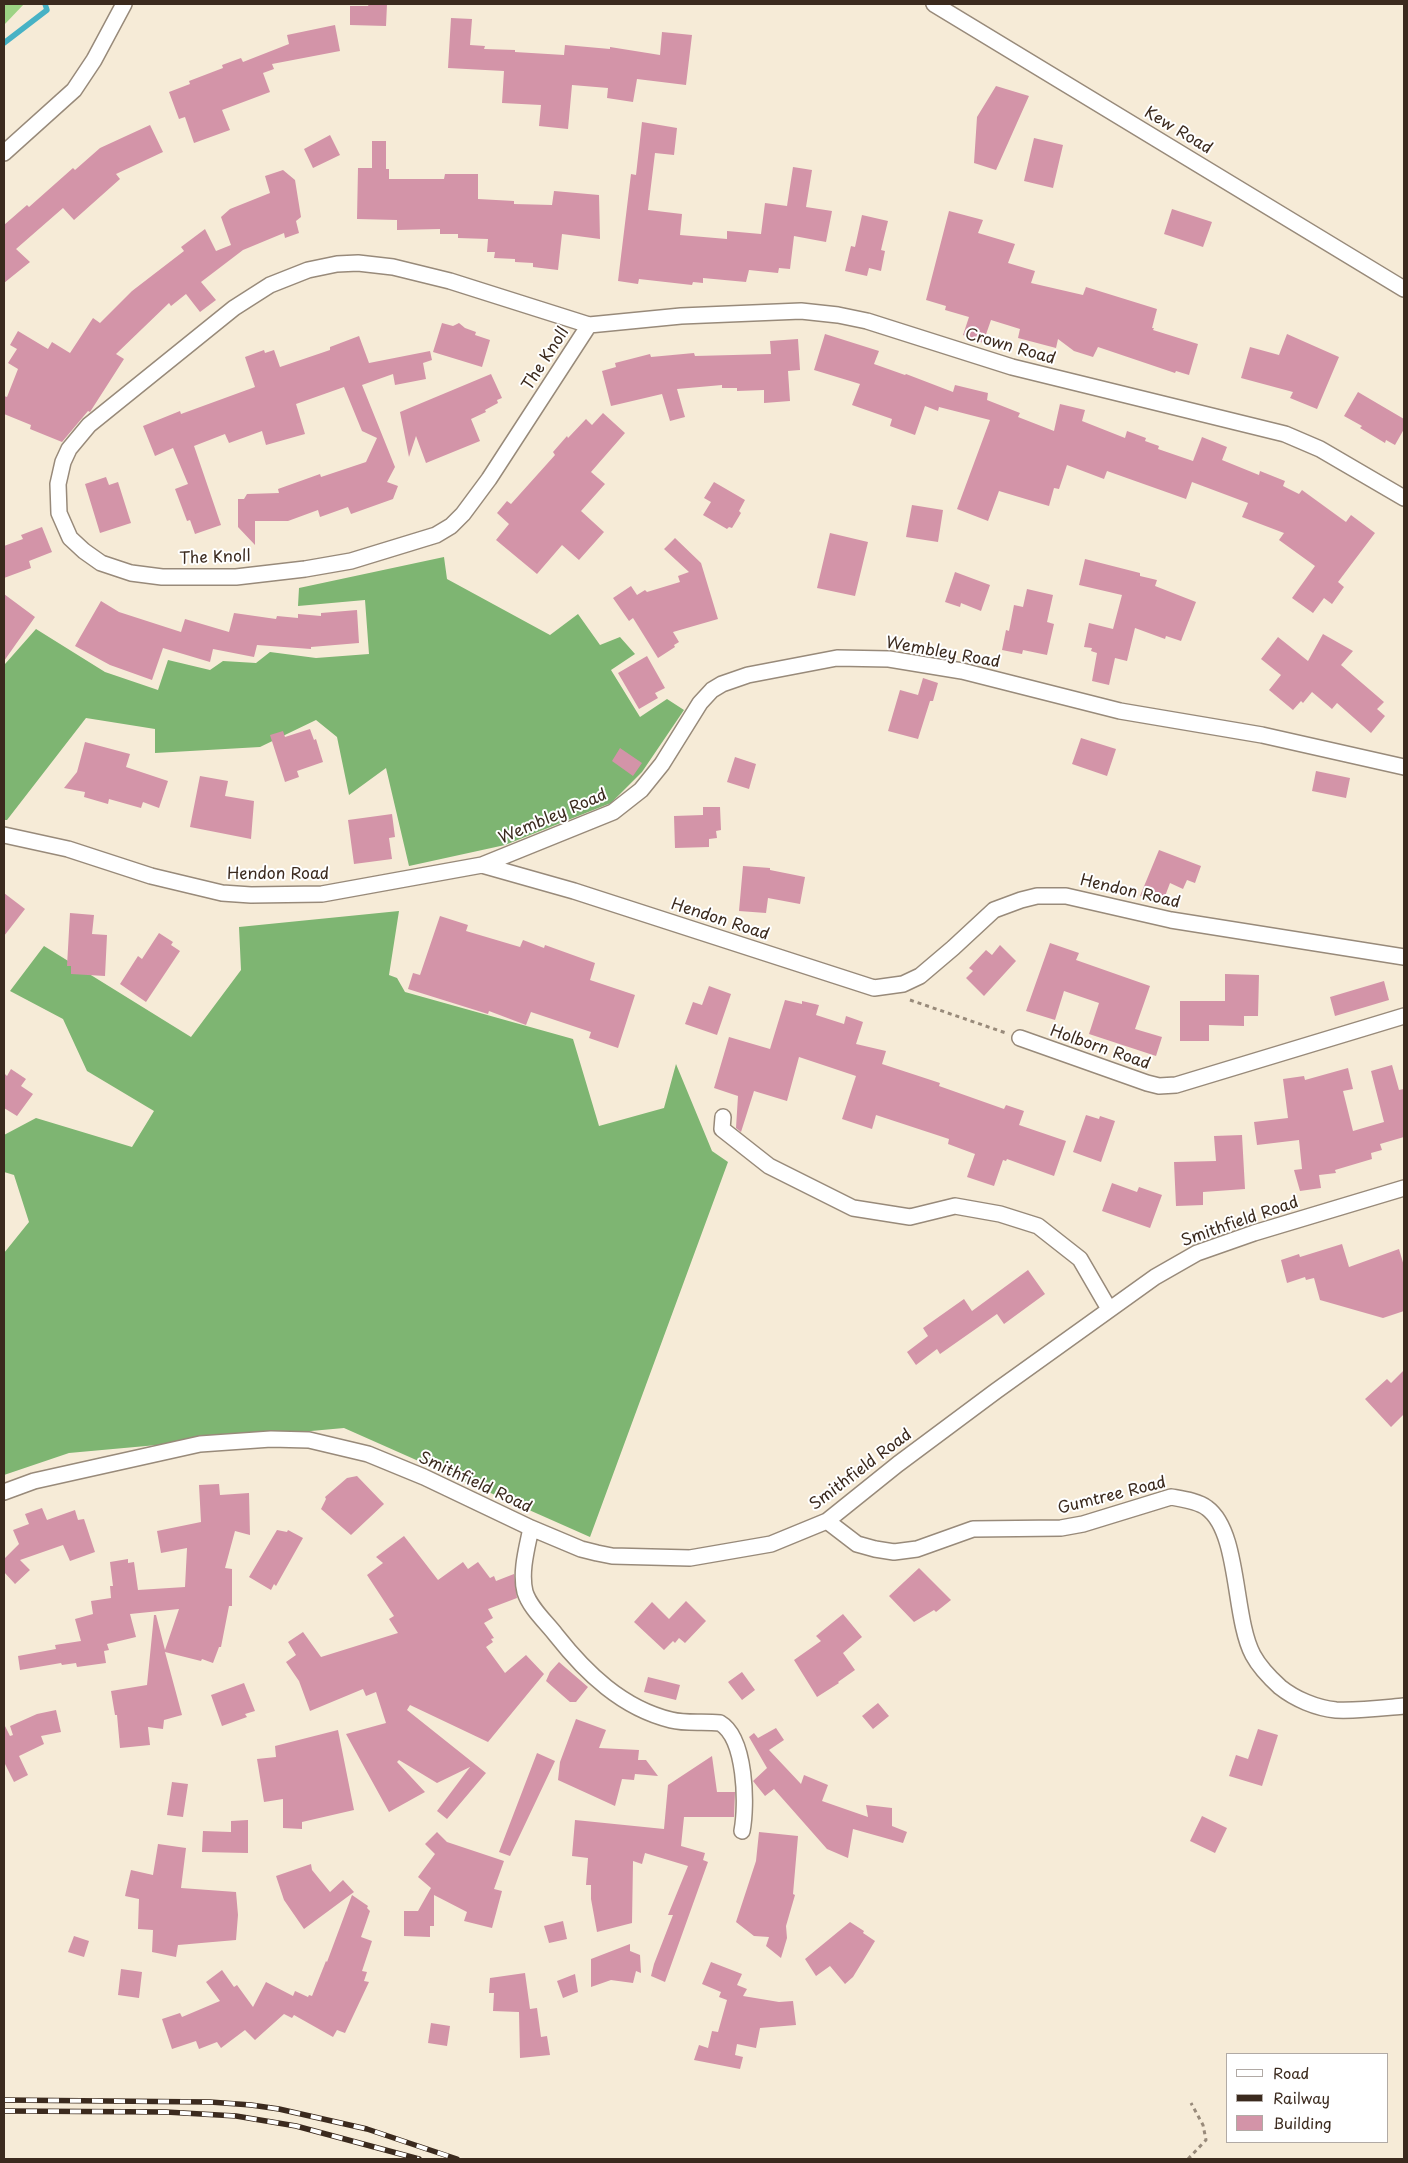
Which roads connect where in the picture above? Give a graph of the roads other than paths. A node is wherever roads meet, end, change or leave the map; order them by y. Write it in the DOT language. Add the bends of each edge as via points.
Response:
graph roads {
  1 [pos="124,4"];
  2 [pos="934,4"];
  3 [pos="4,153"];
  4 [pos="1404,288"];
  5 [pos="589,325"];
  6 [pos="1404,498"];
  7 [pos="1404,768"];
  8 [pos="4,835"];
  9 [pos="482,865"];
  10 [pos="1404,957"];
  11 [pos="1404,1016"];
  12 [pos="1020,1038"];
  13 [pos="723,1117"];
  14 [pos="1404,1188"];
  15 [pos="1109,1309"];
  16 [pos="4,1492"];
  17 [pos="827,1521"];
  18 [pos="531,1528"];
  19 [pos="1404,1706"];
  20 [pos="742,1831"];
  1 -- 3 [label="street" via="74,90"];
  2 -- 4 [label="street, Kew Road"];
  5 -- 5 [label="street, The Knoll" via="484,486 463,514 436,535 352,561 305,569 236,576 162,577 131,573 101,563 70,538 59,513 58,484 63,462 69,449 89,425 234,308 270,285 308,270 358,263 393,267 450,280"];
  5 -- 6 [label="street, Crown Road" via="681,316 801,311 867,321 1012,367 1285,434 1320,449"];
  7 -- 9 [label="street, Wembley Road" via="1262,735 1120,711 962,671 889,659 837,658 748,675 722,684 700,703 662,764 641,790 613,812"];
  8 -- 9 [label="street, Hendon Road" via="68,849 151,876 222,893 251,896 322,894"];
  9 -- 10 [label="street, Hendon Road" via="574,891 874,988 903,984 920,976 994,910 1037,896 1066,896 1171,920"];
  11 -- 12 [label="street, Holborn Road" via="1176,1085 1159,1086"];
  13 -- 15 [label="street" via="722,1129 769,1166 853,1208 910,1217 956,1206 1000,1214 1038,1226 1080,1259"];
  14 -- 15 [label="street, Smithfield Road" via="1197,1253"];
  15 -- 17 [label="street, Smithfield Road" via="920,1447"];
  16 -- 18 [label="street, Smithfield Road" via="34,1482 200,1444 308,1440 368,1454 424,1476"];
  17 -- 18 [label="street, Smithfield Road" via="771,1544 690,1558 612,1556 581,1549"];
  17 -- 19 [label="street, Gumtree Road" via="857,1544 894,1552 917,1549 973,1529 1061,1528 1171,1497 1186,1499 1206,1507 1219,1520 1242,1623 1252,1654 1266,1675 1290,1696 1334,1710"];
  18 -- 20 [label="street" via="523,1571 529,1602 599,1683 639,1708 670,1720 720,1723 731,1733 746,1795"];
}
